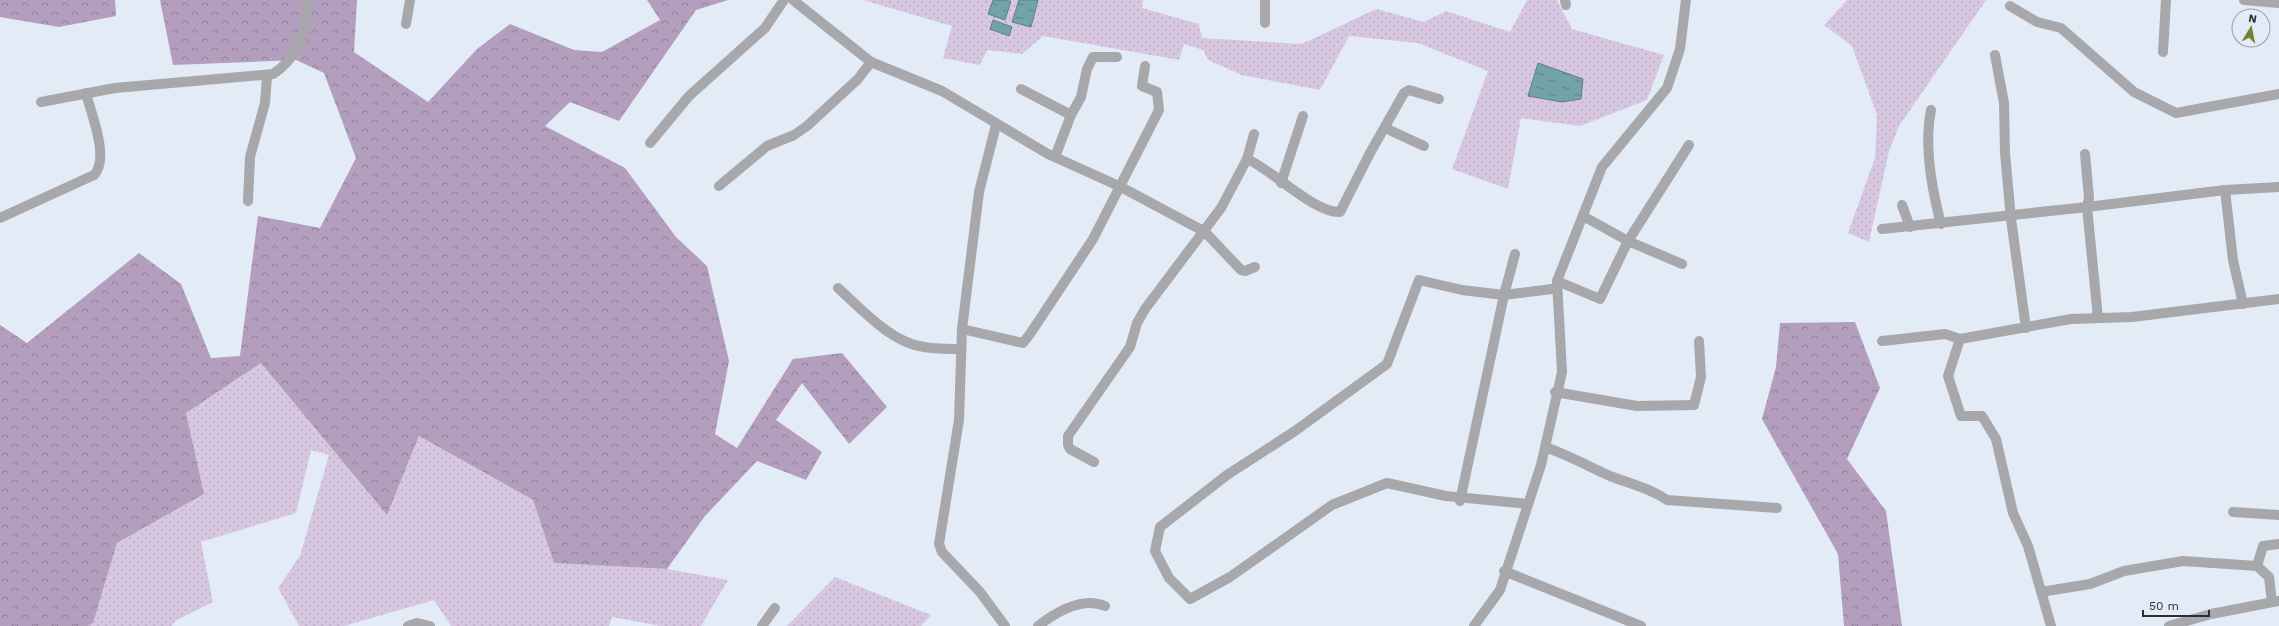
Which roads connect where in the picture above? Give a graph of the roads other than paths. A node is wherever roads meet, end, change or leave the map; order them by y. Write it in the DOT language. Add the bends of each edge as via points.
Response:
graph roads {
  1 [pos="307,0"];
  2 [pos="410,0"];
  3 [pos="784,0"];
  4 [pos="793,0"];
  5 [pos="1265,0"];
  6 [pos="1686,0"];
  7 [pos="2166,0"];
  8 [pos="2244,0"];
  9 [pos="2279,3"];
  10 [pos="2010,6"];
  11 [pos="1265,23"];
  12 [pos="406,24"];
  13 [pos="2164,52"];
  14 [pos="1995,55"];
  15 [pos="1117,57"];
  16 [pos="871,62"];
  17 [pos="1145,66"];
  18 [pos="267,76"];
  19 [pos="1021,88"];
  20 [pos="86,94"];
  21 [pos="2279,94"];
  22 [pos="1439,99"];
  23 [pos="41,102"];
  24 [pos="1931,110"];
  25 [pos="1072,115"];
  26 [pos="1303,116"];
  27 [pos="996,125"];
  28 [pos="1385,128"];
  29 [pos="1254,134"];
  30 [pos="650,143"];
  31 [pos="1689,145"];
  32 [pos="1424,146"];
  33 [pos="2085,154"];
  34 [pos="1055,157"];
  35 [pos="1246,159"];
  36 [pos="1281,182"];
  37 [pos="718,186"];
  38 [pos="1121,187"];
  39 [pos="2279,187"];
  40 [pos="2225,190"];
  41 [pos="248,201"];
  42 [pos="1902,205"];
  43 [pos="2087,207"];
  44 [pos="1583,216"];
  45 [pos="2011,216"];
  46 [pos="0,218"];
  47 [pos="1941,224"];
  48 [pos="1910,227"];
  49 [pos="1882,229"];
  50 [pos="1205,232"];
  51 [pos="1628,241"];
  52 [pos="1515,254"];
  53 [pos="1682,264"];
  54 [pos="1255,267"];
  55 [pos="1555,285"];
  56 [pos="838,288"];
  57 [pos="1504,295"];
  58 [pos="2279,299"];
  59 [pos="2243,304"];
  60 [pos="2098,318"];
  61 [pos="2025,328"];
  62 [pos="962,329"];
  63 [pos="1960,339"];
  64 [pos="1699,341"];
  65 [pos="1882,341"];
  66 [pos="961,349"];
  67 [pos="1556,392"];
  68 [pos="1545,447"];
  69 [pos="1094,462"];
  70 [pos="1460,499"];
  71 [pos="1528,504"];
  72 [pos="1777,508"];
  73 [pos="2233,512"];
  74 [pos="2279,515"];
  75 [pos="2279,544"];
  76 [pos="2257,566"];
  77 [pos="1505,572"];
  78 [pos="2041,592"];
  79 [pos="2276,602"];
  80 [pos="1105,606"];
  81 [pos="775,608"];
  82 [pos="408,626"];
  83 [pos="430,626"];
  84 [pos="762,626"];
  85 [pos="1005,626"];
  86 [pos="1038,626"];
  87 [pos="1474,626"];
  88 [pos="1641,626"];
  89 [pos="2051,626"];
  90 [pos="2169,626"];
  1 -- 18 [label="street" via="307,18 303,34 286,63 278,71"];
  2 -- 12 [label="street"];
  3 -- 30 [label="street" via="765,28 689,96"];
  4 -- 16 [label="street"];
  5 -- 11 [label="street"];
  6 -- 44 [label="street" via="1680,48 1667,88 1602,167"];
  7 -- 13 [label="street"];
  8 -- 9 [label="street"];
  10 -- 21 [label="street" via="2036,22 2061,28 2134,92 2176,113"];
  14 -- 45 [label="street" via="2004,103 2005,153"];
  15 -- 25 [label="street" via="1093,57 1087,69 1081,98"];
  16 -- 27 [label="street" via="942,91"];
  16 -- 37 [label="street" via="858,79 807,126 794,135 767,146"];
  17 -- 38 [label="street" via="1142,86 1157,92 1159,110"];
  18 -- 20 [label="street" via="146,85"];
  18 -- 41 [label="street" via="265,103 250,157"];
  19 -- 25 [label="street"];
  20 -- 23 [label="street"];
  20 -- 46 [label="street" via="100,146 101,161 97,171 94,175"];
  22 -- 28 [label="street" via="1406,90"];
  24 -- 47 [label="street" via="1928,127 1934,198"];
  25 -- 34 [label="street"];
  26 -- 36 [label="street"];
  27 -- 34 [label="street"];
  27 -- 62 [label="street" via="979,192"];
  28 -- 32 [label="street"];
  28 -- 36 [label="street" via="1340,212 1316,204"];
  29 -- 35 [label="street"];
  31 -- 51 [label="street"];
  33 -- 43 [label="street" via="2089,198"];
  34 -- 38 [label="street"];
  35 -- 36 [label="street" via="1256,163"];
  35 -- 50 [label="street" via="1222,208"];
  38 -- 50 [label="street"];
  38 -- 62 [label="street" via="1084,253 1023,344"];
  39 -- 40 [label="street"];
  40 -- 43 [label="street"];
  40 -- 59 [label="street" via="2233,260"];
  42 -- 48 [label="street"];
  43 -- 45 [label="street"];
  43 -- 60 [label="street"];
  44 -- 51 [label="street"];
  44 -- 55 [label="street"];
  45 -- 47 [label="street"];
  45 -- 61 [label="street"];
  47 -- 48 [label="street"];
  48 -- 49 [label="street"];
  50 -- 54 [label="street" via="1237,268 1245,271"];
  50 -- 69 [label="street" via="1145,308 1137,323 1130,347 1068,436 1070,449"];
  51 -- 53 [label="street"];
  51 -- 55 [label="street" via="1600,299"];
  52 -- 57 [label="street"];
  55 -- 57 [label="street"];
  55 -- 67 [label="street" via="1562,372"];
  56 -- 66 [label="street" via="874,320 909,343"];
  57 -- 70 [label="street"];
  57 -- 70 [label="street" via="1462,290 1419,280 1387,364 1295,431 1227,475 1160,527 1155,551 1169,578 1190,599 1230,577 1332,505 1387,483"];
  58 -- 59 [label="street"];
  59 -- 60 [label="street" via="2132,317"];
  60 -- 61 [label="street" via="2071,318"];
  61 -- 63 [label="street"];
  62 -- 66 [label="street"];
  63 -- 65 [label="street" via="1945,334"];
  63 -- 78 [label="street" via="1948,376 1961,416 1982,416 1996,439 2013,513 2028,546"];
  64 -- 67 [label="street" via="1701,377 1694,405 1637,406"];
  66 -- 85 [label="street" via="959,420 939,548 980,592"];
  67 -- 68 [label="street"];
  68 -- 71 [label="street"];
  68 -- 72 [label="street" via="1611,476 1656,492 1667,500"];
  70 -- 71 [label="street"];
  71 -- 77 [label="street"];
  73 -- 74 [label="street"];
  75 -- 76 [label="street" via="2264,546"];
  76 -- 78 [label="street" via="2183,561 2124,571 2090,584"];
  76 -- 79 [label="street" via="2269,577"];
  77 -- 87 [label="street" via="1500,590"];
  77 -- 88 [label="street"];
  78 -- 89 [label="street"];
  79 -- 90 [label="street" via="2211,614"];
  80 -- 86 [label="street" via="1097,602 1086,602 1052,615"];
  81 -- 84 [label="street"];
  82 -- 83 [label="street" via="417,623"];
}
